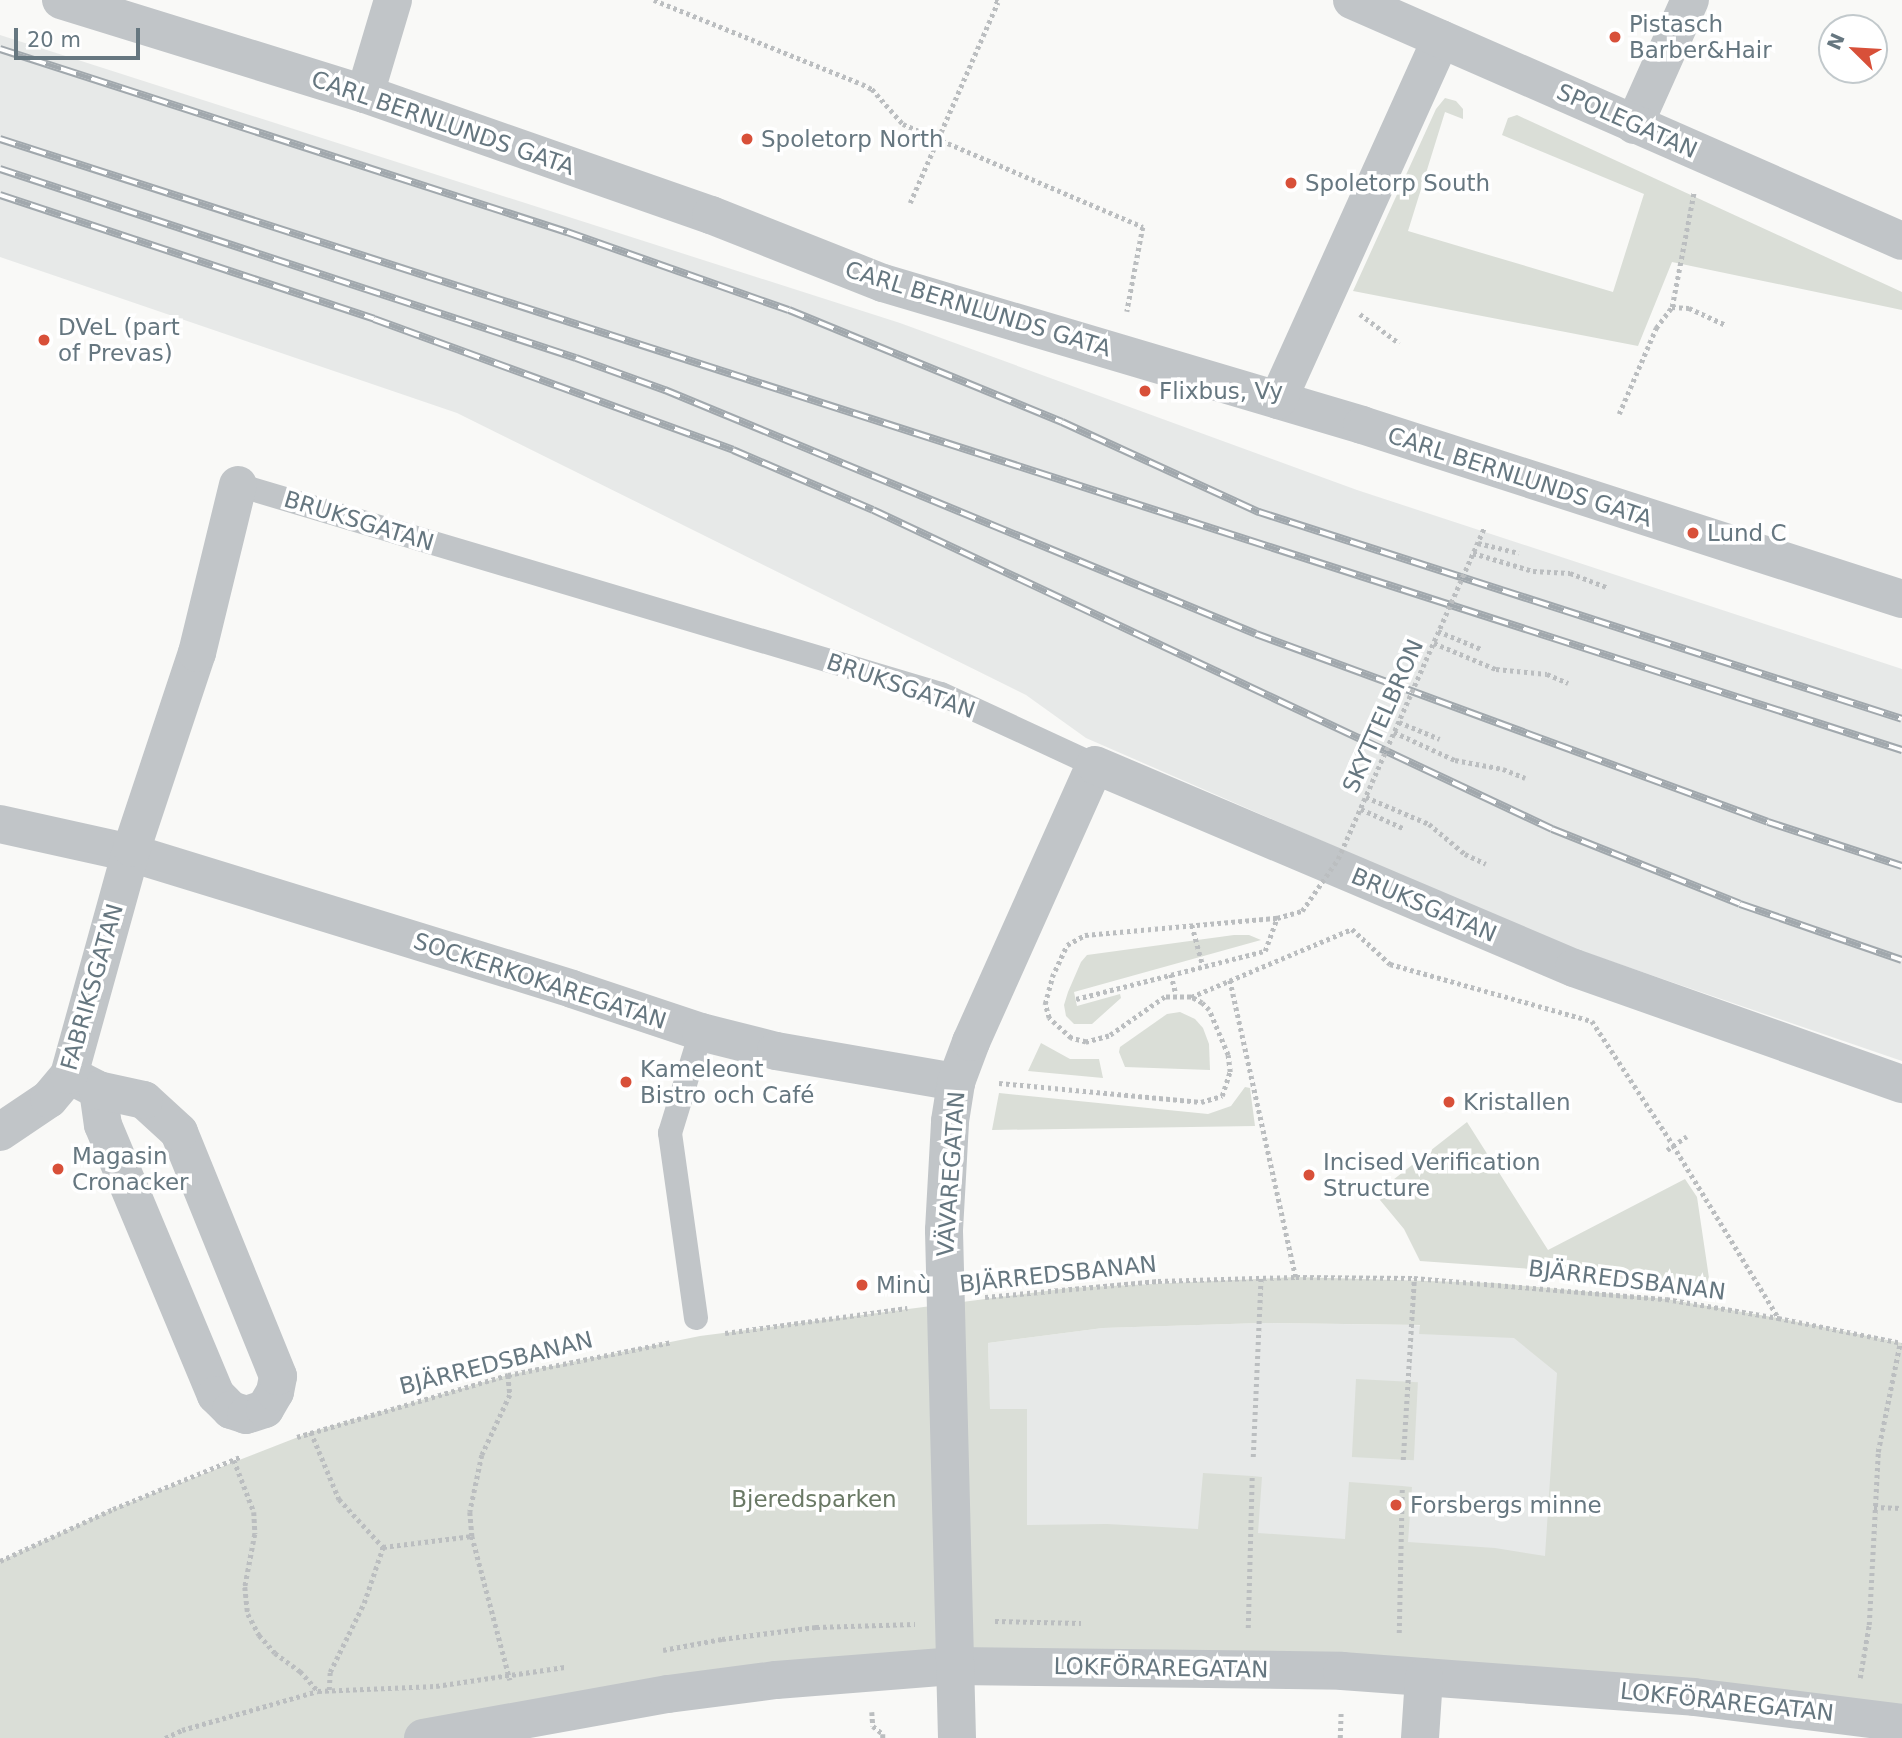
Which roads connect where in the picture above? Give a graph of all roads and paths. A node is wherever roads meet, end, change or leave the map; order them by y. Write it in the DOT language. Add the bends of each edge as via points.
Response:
graph roads {
  1 [pos="61,0"];
  2 [pos="393,0"];
  3 [pos="654,0"];
  4 [pos="993,0"];
  5 [pos="1352,0"];
  6 [pos="1690,0"];
  7 [pos="1441,39"];
  8 [pos="366,94"];
  9 [pos="1634,125"];
  10 [pos="940,140"];
  11 [pos="1702,155"];
  12 [pos="910,203"];
  13 [pos="1902,240"];
  14 [pos="1672,307"];
  15 [pos="1726,325"];
  16 [pos="1120,354"];
  17 [pos="1278,400"];
  18 [pos="1619,414"];
  19 [pos="238,485"];
  20 [pos="1483,528"];
  21 [pos="1478,543"];
  22 [pos="1519,553"];
  23 [pos="1473,554"];
  24 [pos="1606,587"];
  25 [pos="1902,599"];
  26 [pos="1438,631"];
  27 [pos="1434,643"];
  28 [pos="1481,649"];
  29 [pos="1568,683"];
  30 [pos="1399,722"];
  31 [pos="1394,732"];
  32 [pos="1440,740"];
  33 [pos="1095,765"];
  34 [pos="1525,778"];
  35 [pos="1366,797"];
  36 [pos="1361,809"];
  37 [pos="0,824"];
  38 [pos="1403,828"];
  39 [pos="131,853"];
  40 [pos="1486,864"];
  41 [pos="1277,918"];
  42 [pos="1192,925"];
  43 [pos="1203,966"];
  44 [pos="1171,974"];
  45 [pos="1230,980"];
  46 [pos="1176,994"];
  47 [pos="1191,997"];
  48 [pos="1076,999"];
  49 [pos="701,1032"];
  50 [pos="956,1082"];
  51 [pos="83,1083"];
  52 [pos="1902,1084"];
  53 [pos="0,1132"];
  54 [pos="1686,1136"];
  55 [pos="1673,1145"];
  56 [pos="1667,1150"];
  57 [pos="1261,1277"];
  58 [pos="1296,1277"];
  59 [pos="1414,1278"];
  60 [pos="946,1303"];
  61 [pos="1778,1318"];
  62 [pos="704,1326"];
  63 [pos="676,1341"];
  64 [pos="1901,1343"];
  65 [pos="508,1375"];
  66 [pos="311,1432"];
  67 [pos="285,1441"];
  68 [pos="247,1455"];
  69 [pos="1253,1457"];
  70 [pos="1403,1460"];
  71 [pos="1252,1476"];
  72 [pos="240,1477"];
  73 [pos="1402,1486"];
  74 [pos="1874,1507"];
  75 [pos="1902,1508"];
  76 [pos="472,1536"];
  77 [pos="383,1548"];
  78 [pos="0,1561"];
  79 [pos="926,1623"];
  80 [pos="1248,1628"];
  81 [pos="1399,1633"];
  82 [pos="501,1645"];
  83 [pos="654,1652"];
  84 [pos="574,1666"];
  85 [pos="955,1666"];
  86 [pos="1424,1676"];
  87 [pos="329,1690"];
  88 [pos="318,1691"];
  89 [pos="1341,1701"];
  90 [pos="872,1704"];
  91 [pos="1841,1722"];
  92 [pos="1902,1723"];
  93 [pos="494,1732"];
  94 [pos="165,1738"];
  95 [pos="423,1738"];
  96 [pos="883,1738"];
  97 [pos="957,1738"];
  98 [pos="1340,1738"];
  99 [pos="1420,1738"];
  1 -- 8 [label="street, CARL BERNLUNDS GATA"];
  2 -- 8 [label="street"];
  3 -- 10 [label="path" via="872,89 895,118"];
  4 -- 10 [label="path" via="998,2"];
  5 -- 7 [label="street, SPOLEGATAN"];
  6 -- 9 [label="street"];
  7 -- 9 [label="street, SPOLEGATAN"];
  7 -- 17 [label="street"];
  8 -- 16 [label="street, CARL BERNLUNDS GATA" via="711,215 883,283"];
  9 -- 11 [label="street, SPOLEGATAN"];
  10 -- 12 [label="path"];
  10 -- 16 [label="path" via="1143,227"];
  11 -- 13 [label="street, SPOLEGATAN"];
  11 -- 14 [label="path"];
  14 -- 15 [label="path" via="1689,308"];
  14 -- 18 [label="path" via="1656,328"];
  16 -- 17 [label="street, CARL BERNLUNDS GATA"];
  17 -- 25 [label="street, CARL BERNLUNDS GATA"];
  19 -- 33 [label="lane, BRUKSGATAN" via="941,694"];
  19 -- 39 [label="street, BRUKSGATAN" via="197,653"];
  20 -- 21 [label="path, SKYTTELBRON, bridge"];
  21 -- 22 [label="path"];
  21 -- 23 [label="path, SKYTTELBRON, bridge"];
  23 -- 24 [label="path" via="1533,571 1570,573"];
  23 -- 26 [label="path, SKYTTELBRON, bridge"];
  26 -- 27 [label="path, SKYTTELBRON, bridge"];
  26 -- 28 [label="path"];
  27 -- 29 [label="path" via="1496,669 1547,674"];
  27 -- 30 [label="path, SKYTTELBRON, bridge"];
  30 -- 31 [label="path, SKYTTELBRON, bridge"];
  30 -- 32 [label="path"];
  31 -- 34 [label="path" via="1455,760 1503,768"];
  31 -- 35 [label="path, SKYTTELBRON, bridge"];
  33 -- 50 [label="street, VÄVAREGATAN"];
  33 -- 52 [label="street, BRUKSGATAN" via="1574,968"];
  35 -- 36 [label="path, SKYTTELBRON, bridge"];
  35 -- 40 [label="path" via="1429,824 1465,854"];
  36 -- 38 [label="path"];
  36 -- 41 [label="path, SKYTTELBRON, bridge" via="1330,874 1302,911"];
  37 -- 39 [label="street, SOCKERKOKAREGATAN"];
  39 -- 49 [label="street, SOCKERKOKAREGATAN"];
  39 -- 51 [label="street, FABRIKSGATAN"];
  41 -- 42 [label="path"];
  41 -- 43 [label="path" via="1265,951"];
  42 -- 43 [label="path"];
  42 -- 46 [label="path" via="1075,940 1063,950 1045,1004 1058,1029 1071,1038 1097,1042"];
  43 -- 44 [label="path"];
  44 -- 46 [label="path"];
  44 -- 48 [label="path"];
  45 -- 47 [label="path"];
  45 -- 55 [label="path" via="1352,929 1390,964 1592,1021"];
  45 -- 58 [label="path"];
  46 -- 47 [label="path"];
  47 -- 50 [label="path" via="1209,1010 1228,1055 1228,1084 1222,1096 1212,1101"];
  49 -- 50 [label="street, SOCKERKOKAREGATAN" via="776,1051"];
  49 -- 62 [label="lane" via="670,1133"];
  50 -- 60 [label="street, VÄVAREGATAN" via="944,1217"];
  51 -- 51 [label="street" via="216,1395 231,1410 246,1415 265,1409 278,1376 179,1132 144,1100"];
  51 -- 53 [label="street, FABRIKSGATAN" via="49,1099"];
  54 -- 55 [label="path"];
  55 -- 56 [label="path"];
  55 -- 61 [label="path"];
  57 -- 58 [label="path, BJÄRREDSBANAN"];
  57 -- 60 [label="path, BJÄRREDSBANAN" via="1069,1288"];
  57 -- 69 [label="path"];
  58 -- 59 [label="path, BJÄRREDSBANAN"];
  59 -- 61 [label="path, BJÄRREDSBANAN" via="1652,1298"];
  59 -- 70 [label="path"];
  60 -- 62 [label="path, BJÄRREDSBANAN"];
  60 -- 85 [label="street, VÄVAREGATAN"];
  61 -- 64 [label="path, BJÄRREDSBANAN"];
  63 -- 65 [label="path, BJÄRREDSBANAN"];
  64 -- 74 [label="path" via="1882,1424"];
  65 -- 66 [label="path, BJÄRREDSBANAN"];
  65 -- 76 [label="path" via="510,1395 485,1447 475,1481"];
  66 -- 67 [label="path, BJÄRREDSBANAN"];
  66 -- 77 [label="path" via="339,1499"];
  68 -- 78 [label="path"];
  71 -- 80 [label="path"];
  72 -- 88 [label="path" via="254,1512 255,1534 245,1587 248,1614 275,1653"];
  73 -- 81 [label="path"];
  74 -- 75 [label="path"];
  74 -- 91 [label="path" via="1869,1625"];
  76 -- 77 [label="path"];
  76 -- 82 [label="path"];
  77 -- 87 [label="path" via="364,1603 330,1672"];
  79 -- 83 [label="path" via="816,1627"];
  84 -- 87 [label="path" via="436,1686"];
  85 -- 86 [label="street, LOKFÖRAREGATAN"];
  85 -- 93 [label="street, LOKFÖRAREGATAN" via="667,1694"];
  85 -- 97 [label="street, VÄVAREGATAN"];
  86 -- 91 [label="street, LOKFÖRAREGATAN" via="1568,1686"];
  86 -- 99 [label="street"];
  87 -- 88 [label="path"];
  88 -- 94 [label="path"];
  89 -- 98 [label="path"];
  90 -- 96 [label="path" via="873,1726"];
  91 -- 92 [label="street, LOKFÖRAREGATAN"];
  93 -- 95 [label="street, LOKFÖRAREGATAN"];
}
